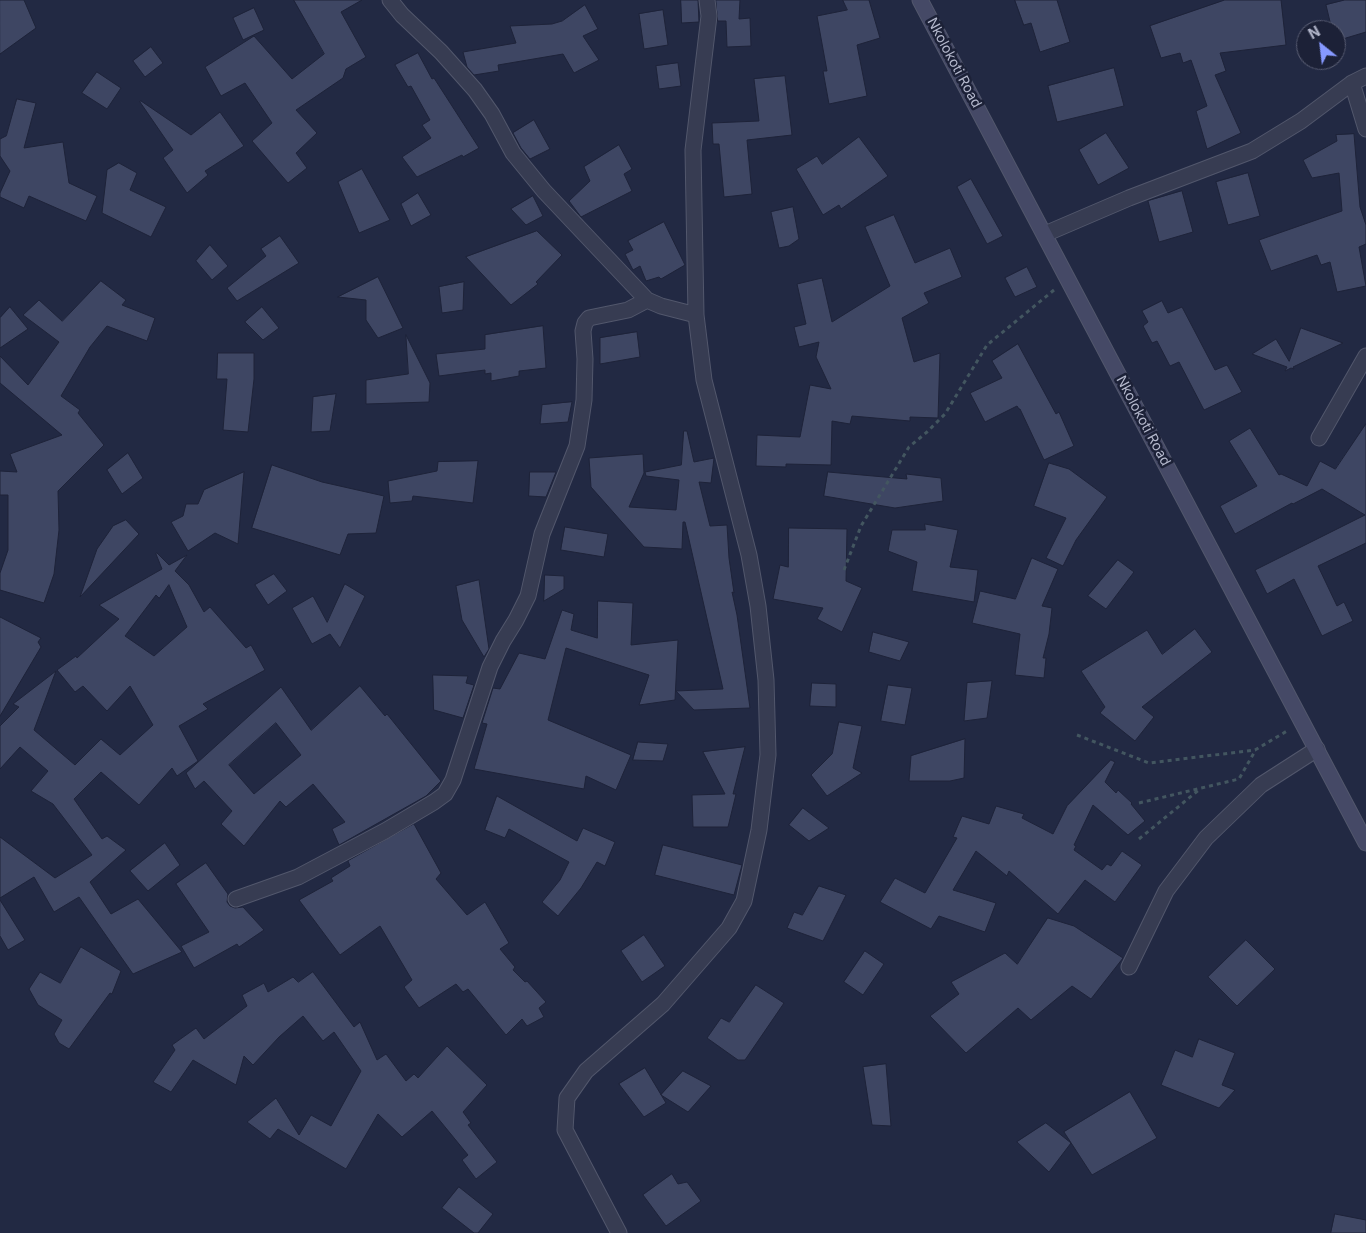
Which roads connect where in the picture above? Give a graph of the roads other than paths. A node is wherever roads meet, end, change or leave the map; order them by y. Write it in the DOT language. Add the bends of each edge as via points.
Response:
graph roads {
  1 [pos="390,0"];
  2 [pos="707,0"];
  3 [pos="920,0"];
  4 [pos="1366,76"];
  5 [pos="1352,83"];
  6 [pos="1366,129"];
  7 [pos="1044,234"];
  8 [pos="647,300"];
  9 [pos="696,315"];
  10 [pos="1366,356"];
  11 [pos="1319,438"];
  12 [pos="1316,749"];
  13 [pos="1366,843"];
  14 [pos="236,899"];
  15 [pos="1129,967"];
  16 [pos="619,1233"];
  1 -- 8 [label="street" via="475,90 513,153 544,191"];
  2 -- 9 [label="street" via="709,16 693,150"];
  3 -- 7 [label="main road, Nkolokoti Road"];
  4 -- 5 [label="street"];
  5 -- 6 [label="street"];
  5 -- 7 [label="street" via="1301,121 1252,151"];
  7 -- 12 [label="main road, Nkolokoti Road"];
  8 -- 9 [label="street"];
  8 -- 14 [label="street" via="628,310 589,318 585,323 584,400 577,446 542,534 528,596 490,667 453,780 445,794 385,831 298,877"];
  9 -- 16 [label="street" via="704,380 749,555 758,606 766,680 768,755 759,830 744,901 729,928 663,1004 586,1071 567,1098 565,1130"];
  10 -- 11 [label="street"];
  12 -- 13 [label="main road, Nkolokoti Road"];
  12 -- 15 [label="street" via="1261,785 1206,838 1166,891"];
}
